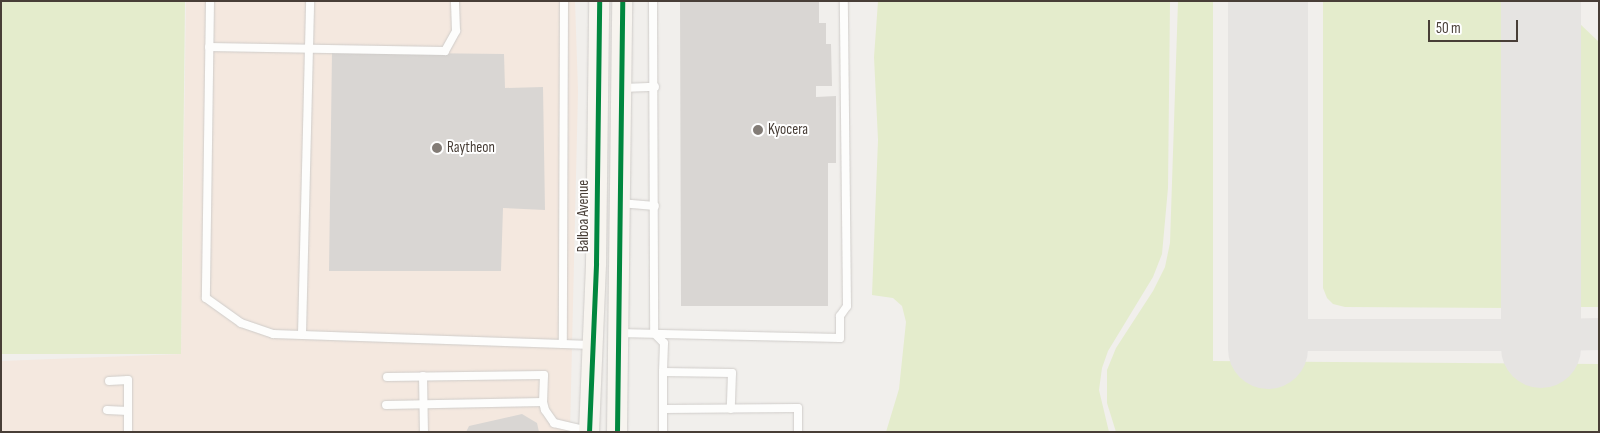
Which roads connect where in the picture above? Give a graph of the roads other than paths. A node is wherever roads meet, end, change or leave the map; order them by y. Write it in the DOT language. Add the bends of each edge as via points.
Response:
graph roads {
  1 [pos="210,1"];
  2 [pos="310,1"];
  3 [pos="455,1"];
  4 [pos="564,1"];
  5 [pos="599,1"];
  6 [pos="622,1"];
  7 [pos="653,1"];
  8 [pos="844,1"];
  9 [pos="610,26"];
  10 [pos="209,47"];
  11 [pos="309,50"];
  12 [pos="655,87"];
  13 [pos="620,88"];
  14 [pos="620,203"];
  15 [pos="655,206"];
  16 [pos="618,333"];
  17 [pos="654,333"];
  18 [pos="302,334"];
  19 [pos="563,344"];
  20 [pos="594,345"];
  21 [pos="663,372"];
  22 [pos="423,376"];
  23 [pos="387,377"];
  24 [pos="109,381"];
  25 [pos="543,402"];
  26 [pos="423,404"];
  27 [pos="386,405"];
  28 [pos="663,409"];
  29 [pos="731,409"];
  30 [pos="108,410"];
  31 [pos="128,410"];
  32 [pos="616,427"];
  33 [pos="128,432"];
  34 [pos="424,432"];
  35 [pos="589,432"];
  36 [pos="663,432"];
  37 [pos="798,432"];
  1 -- 10 [label="lane"];
  2 -- 11 [label="lane"];
  3 -- 11 [label="lane" via="456,31 445,51"];
  4 -- 19 [label="lane"];
  5 -- 9 [label="main road, Balboa Avenue"];
  6 -- 9 [label="main road, Balboa Avenue"];
  7 -- 12 [label="lane"];
  8 -- 17 [label="lane" via="847,306 840,316 840,338"];
  9 -- 13 [label="main road, Balboa Avenue"];
  9 -- 20 [label="main road, Balboa Avenue"];
  10 -- 11 [label="lane"];
  10 -- 18 [label="lane" via="206,298 240,323 273,334"];
  11 -- 18 [label="lane"];
  12 -- 13 [label="lane"];
  12 -- 15 [label="lane"];
  13 -- 14 [label="main road, Balboa Avenue"];
  14 -- 15 [label="lane"];
  14 -- 16 [label="main road, Balboa Avenue"];
  15 -- 17 [label="lane"];
  16 -- 17 [label="lane"];
  16 -- 32 [label="main road, Balboa Avenue"];
  17 -- 21 [label="lane" via="664,343"];
  18 -- 19 [label="lane"];
  19 -- 20 [label="lane"];
  20 -- 32 [label="main road" via="603,349"];
  20 -- 35 [label="main road, Balboa Avenue"];
  21 -- 28 [label="lane"];
  21 -- 29 [label="lane" via="732,373"];
  22 -- 23 [label="lane"];
  22 -- 25 [label="lane" via="544,375"];
  22 -- 26 [label="lane"];
  24 -- 31 [label="lane" via="128,380"];
  25 -- 26 [label="lane"];
  25 -- 35 [label="lane" via="554,423"];
  26 -- 27 [label="lane"];
  26 -- 34 [label="lane"];
  28 -- 29 [label="lane"];
  28 -- 36 [label="lane"];
  29 -- 37 [label="lane" via="798,408"];
  30 -- 31 [label="lane"];
  31 -- 33 [label="lane"];
}
